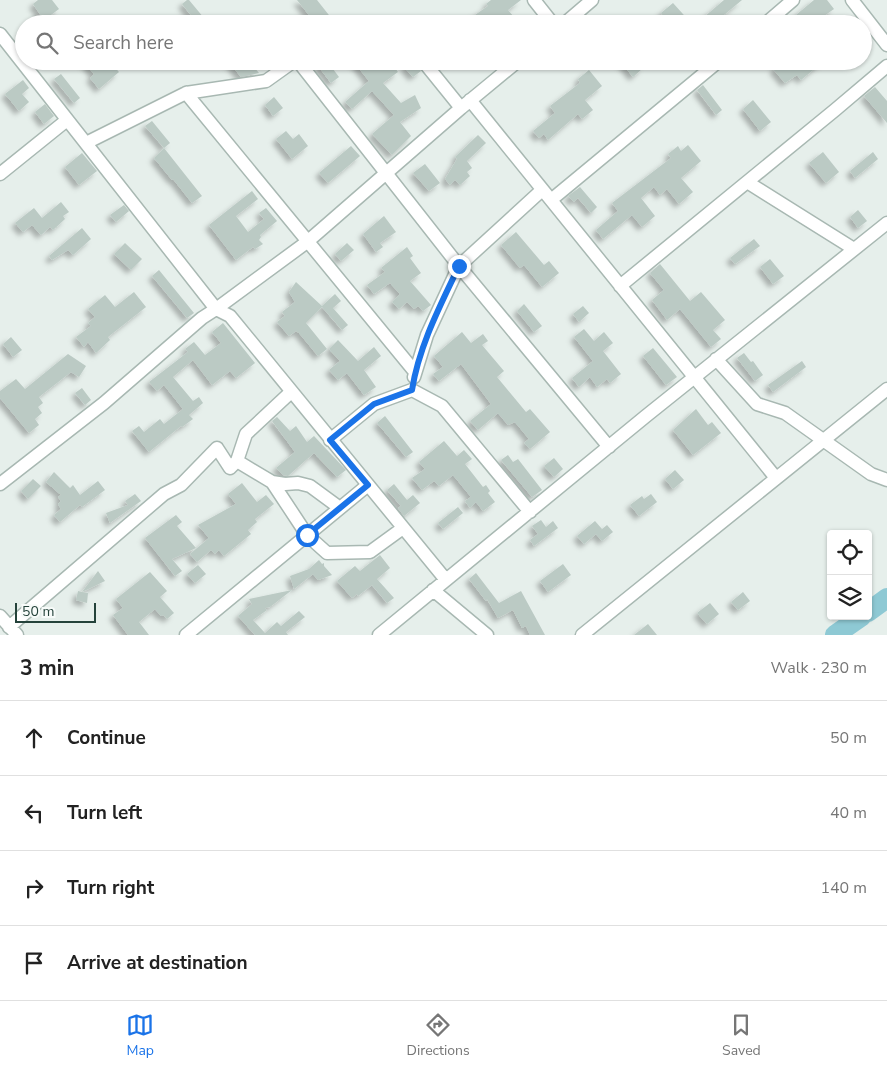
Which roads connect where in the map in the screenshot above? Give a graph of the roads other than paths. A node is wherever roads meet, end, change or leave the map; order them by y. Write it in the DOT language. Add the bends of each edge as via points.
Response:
graph roads {
  1 [pos="534,0"];
  2 [pos="592,0"];
  3 [pos="793,0"];
  4 [pos="852,0"];
  5 [pos="546,15"];
  6 [pos="574,15"];
  7 [pos="775,15"];
  8 [pos="864,15"];
  9 [pos="872,26"];
  10 [pos="0,34"];
  11 [pos="887,45"];
  12 [pos="15,53"];
  13 [pos="887,66"];
  14 [pos="28,70"];
  15 [pos="282,70"];
  16 [pos="303,70"];
  17 [pos="432,70"];
  18 [pos="507,70"];
  19 [pos="708,70"];
  20 [pos="186,93"];
  21 [pos="466,104"];
  22 [pos="67,120"];
  23 [pos="86,143"];
  24 [pos="385,173"];
  25 [pos="0,174"];
  26 [pos="748,182"];
  27 [pos="542,190"];
  28 [pos="551,200"];
  29 [pos="887,223"];
  30 [pos="307,242"];
  31 [pos="854,249"];
  32 [pos="459,266"];
  33 [pos="620,286"];
  34 [pos="216,309"];
  35 [pos="716,360"];
  36 [pos="415,372"];
  37 [pos="694,378"];
  38 [pos="887,389"];
  39 [pos="412,390"];
  40 [pos="291,392"];
  41 [pos="330,440"];
  42 [pos="823,441"];
  43 [pos="609,446"];
  44 [pos="237,461"];
  45 [pos="776,478"];
  46 [pos="887,480"];
  47 [pos="272,482"];
  48 [pos="0,484"];
  49 [pos="368,485"];
  50 [pos="340,508"];
  51 [pos="530,512"];
  52 [pos="403,528"];
  53 [pos="307,535"];
  54 [pos="446,580"];
  55 [pos="433,590"];
  56 [pos="0,616"];
  57 [pos="13,631"];
  58 [pos="186,635"];
  59 [pos="379,635"];
  60 [pos="487,635"];
  61 [pos="582,635"];
  1 -- 5 [label="street"];
  2 -- 6 [label="street"];
  3 -- 7 [label="street"];
  4 -- 8 [label="street"];
  9 -- 11 [label="street"];
  10 -- 12 [label="street"];
  13 -- 26 [label="street"];
  14 -- 22 [label="street"];
  15 -- 20 [label="street" via="266,81"];
  16 -- 24 [label="street"];
  17 -- 21 [label="street"];
  18 -- 21 [label="street"];
  19 -- 28 [label="street"];
  20 -- 23 [label="street"];
  20 -- 30 [label="street"];
  21 -- 24 [label="street"];
  21 -- 27 [label="street"];
  22 -- 23 [label="street"];
  22 -- 25 [label="street"];
  23 -- 34 [label="street"];
  24 -- 30 [label="street"];
  24 -- 32 [label="street"];
  26 -- 31 [label="street"];
  26 -- 33 [label="street"];
  27 -- 28 [label="street"];
  27 -- 32 [label="street"];
  28 -- 33 [label="street"];
  29 -- 31 [label="street"];
  30 -- 34 [label="street"];
  30 -- 36 [label="street"];
  31 -- 35 [label="street"];
  32 -- 36 [label="street" via="427,335"];
  32 -- 43 [label="street"];
  33 -- 37 [label="street"];
  34 -- 40 [label="street" via="230,316"];
  34 -- 48 [label="street" via="186,330 104,403"];
  35 -- 37 [label="street"];
  35 -- 42 [label="street" via="757,404 785,413"];
  36 -- 39 [label="street"];
  37 -- 43 [label="street"];
  37 -- 45 [label="street"];
  38 -- 42 [label="street"];
  39 -- 41 [label="street" via="374,404"];
  39 -- 51 [label="street" via="442,406"];
  40 -- 41 [label="street"];
  40 -- 44 [label="street" via="246,434"];
  41 -- 49 [label="street"];
  42 -- 45 [label="street"];
  42 -- 46 [label="street" via="871,474"];
  43 -- 51 [label="street"];
  44 -- 47 [label="street"];
  44 -- 57 [label="street" via="230,468 217,448 181,485 164,494"];
  45 -- 61 [label="street"];
  47 -- 50 [label="street" via="310,486"];
  47 -- 53 [label="street"];
  49 -- 50 [label="street"];
  49 -- 52 [label="street"];
  50 -- 53 [label="street"];
  51 -- 54 [label="street"];
  52 -- 53 [label="street" via="370,552 327,553"];
  52 -- 54 [label="street"];
  53 -- 58 [label="street"];
  54 -- 55 [label="street"];
  55 -- 59 [label="street"];
  55 -- 60 [label="street"];
  56 -- 57 [label="street"];
}
